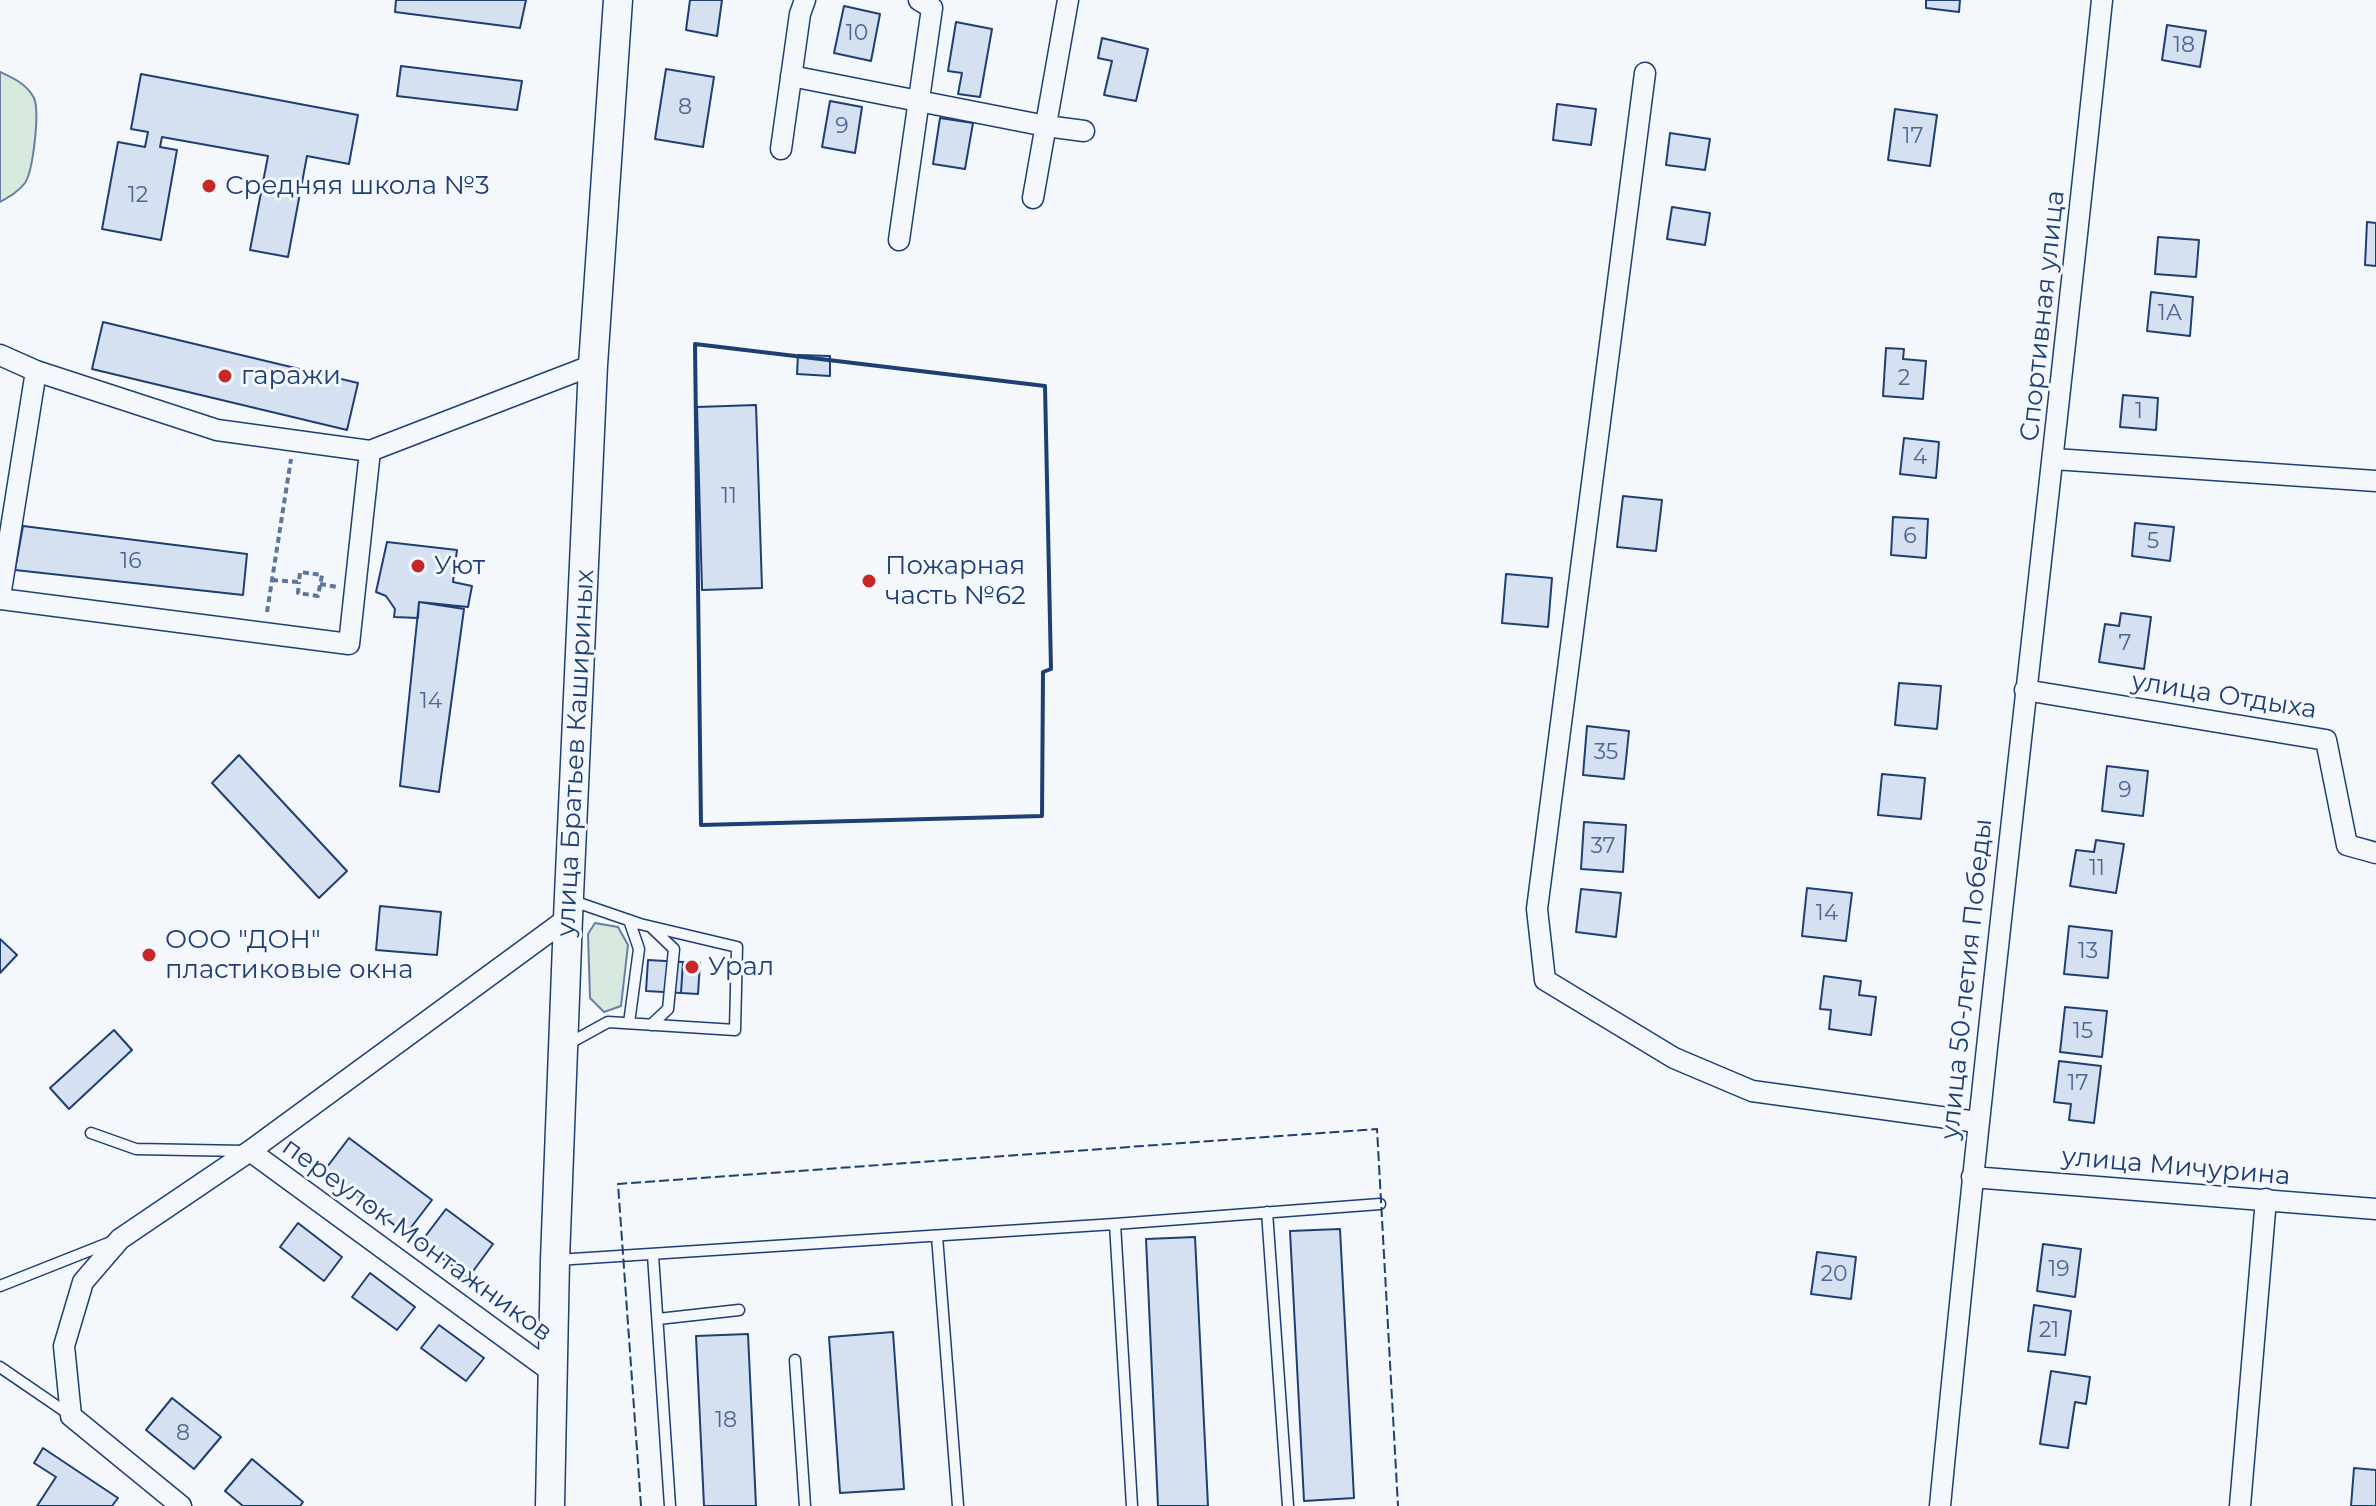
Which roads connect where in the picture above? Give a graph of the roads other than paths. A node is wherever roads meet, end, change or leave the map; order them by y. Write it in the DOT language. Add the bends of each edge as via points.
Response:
graph roads {
  1 [pos="618,0"];
  2 [pos="805,0"];
  3 [pos="919,0"];
  4 [pos="1068,0"];
  5 [pos="2102,0"];
  6 [pos="1645,73"];
  7 [pos="791,76"];
  8 [pos="919,101"];
  9 [pos="1046,126"];
  10 [pos="1084,131"];
  11 [pos="781,149"];
  12 [pos="1033,198"];
  13 [pos="899,240"];
  14 [pos="0,355"];
  15 [pos="593,365"];
  16 [pos="36,371"];
  17 [pos="370,451"];
  18 [pos="20,459"];
  19 [pos="2054,459"];
  20 [pos="0,478"];
  21 [pos="2376,481"];
  22 [pos="0,598"];
  23 [pos="2025,690"];
  24 [pos="2376,853"];
  25 [pos="568,909"];
  26 [pos="629,920"];
  27 [pos="651,927"];
  28 [pos="629,1023"];
  29 [pos="651,1025"];
  30 [pos="563,1047"];
  31 [pos="1977,1122"];
  32 [pos="91,1133"];
  33 [pos="250,1151"];
  34 [pos="1972,1177"];
  35 [pos="2266,1199"];
  36 [pos="1380,1204"];
  37 [pos="2376,1209"];
  38 [pos="1267,1212"];
  39 [pos="1115,1224"];
  40 [pos="937,1236"];
  41 [pos="120,1239"];
  42 [pos="653,1255"];
  43 [pos="555,1260"];
  44 [pos="0,1286"];
  45 [pos="739,1310"];
  46 [pos="658,1319"];
  47 [pos="795,1360"];
  48 [pos="0,1367"];
  49 [pos="552,1372"];
  50 [pos="71,1416"];
  51 [pos="181,1506"];
  52 [pos="550,1506"];
  53 [pos="670,1506"];
  54 [pos="805,1506"];
  55 [pos="958,1506"];
  56 [pos="1132,1506"];
  57 [pos="1288,1506"];
  58 [pos="1940,1506"];
  59 [pos="2240,1506"];
  1 -- 15 [label="main road, улица Братьев Кашириных"];
  2 -- 7 [label="street"];
  3 -- 8 [label="street" via="932,8"];
  4 -- 9 [label="street"];
  5 -- 19 [label="street, Спортивная улица"];
  6 -- 31 [label="street" via="1537,909 1545,980 1674,1058 1752,1091"];
  7 -- 8 [label="street"];
  7 -- 11 [label="street"];
  8 -- 9 [label="street"];
  8 -- 13 [label="street"];
  9 -- 10 [label="street"];
  9 -- 12 [label="street"];
  14 -- 16 [label="street"];
  15 -- 17 [label="street"];
  15 -- 25 [label="main road, улица Братьев Кашириных"];
  16 -- 17 [label="street" via="217,430"];
  16 -- 18 [label="street"];
  17 -- 22 [label="street" via="349,644"];
  18 -- 20 [label="street"];
  18 -- 22 [label="street"];
  19 -- 21 [label="street, Спортивная улица"];
  19 -- 23 [label="street, улица 50-летия Победы"];
  23 -- 24 [label="street, улица Отдыха" via="2326,740 2347,845"];
  23 -- 31 [label="street, улица 50-летия Победы"];
  25 -- 26 [label="lane"];
  25 -- 30 [label="main road, улица Братьев Кашириных"];
  25 -- 33 [label="street"];
  26 -- 27 [label="lane"];
  26 -- 28 [label="lane" via="639,949"];
  27 -- 29 [label="lane" via="674,949 668,1009"];
  27 -- 29 [label="lane" via="737,947 735,1030"];
  28 -- 29 [label="lane"];
  28 -- 30 [label="lane" via="608,1022"];
  30 -- 43 [label="main road, улица Братьев Кашириных"];
  31 -- 34 [label="street, улица 50-летия Победы"];
  32 -- 33 [label="lane" via="136,1149"];
  33 -- 41 [label="street"];
  33 -- 49 [label="street, переулок Монтажников"];
  34 -- 35 [label="street, улица Мичурина"];
  34 -- 58 [label="street, улица 50-летия Победы"];
  35 -- 37 [label="street, улица Мичурина"];
  35 -- 59 [label="street"];
  36 -- 38 [label="lane"];
  38 -- 39 [label="lane"];
  38 -- 57 [label="lane"];
  39 -- 40 [label="lane"];
  39 -- 56 [label="lane"];
  40 -- 42 [label="lane"];
  40 -- 55 [label="lane"];
  41 -- 44 [label="lane"];
  41 -- 50 [label="street" via="83,1282 64,1346"];
  42 -- 43 [label="lane"];
  42 -- 46 [label="lane"];
  43 -- 49 [label="main road, улица Братьев Кашириных"];
  45 -- 46 [label="lane"];
  46 -- 53 [label="lane"];
  47 -- 54 [label="lane"];
  48 -- 50 [label="lane"];
  49 -- 52 [label="main road, улица Братьев Кашириных"];
  50 -- 51 [label="street"];
}
